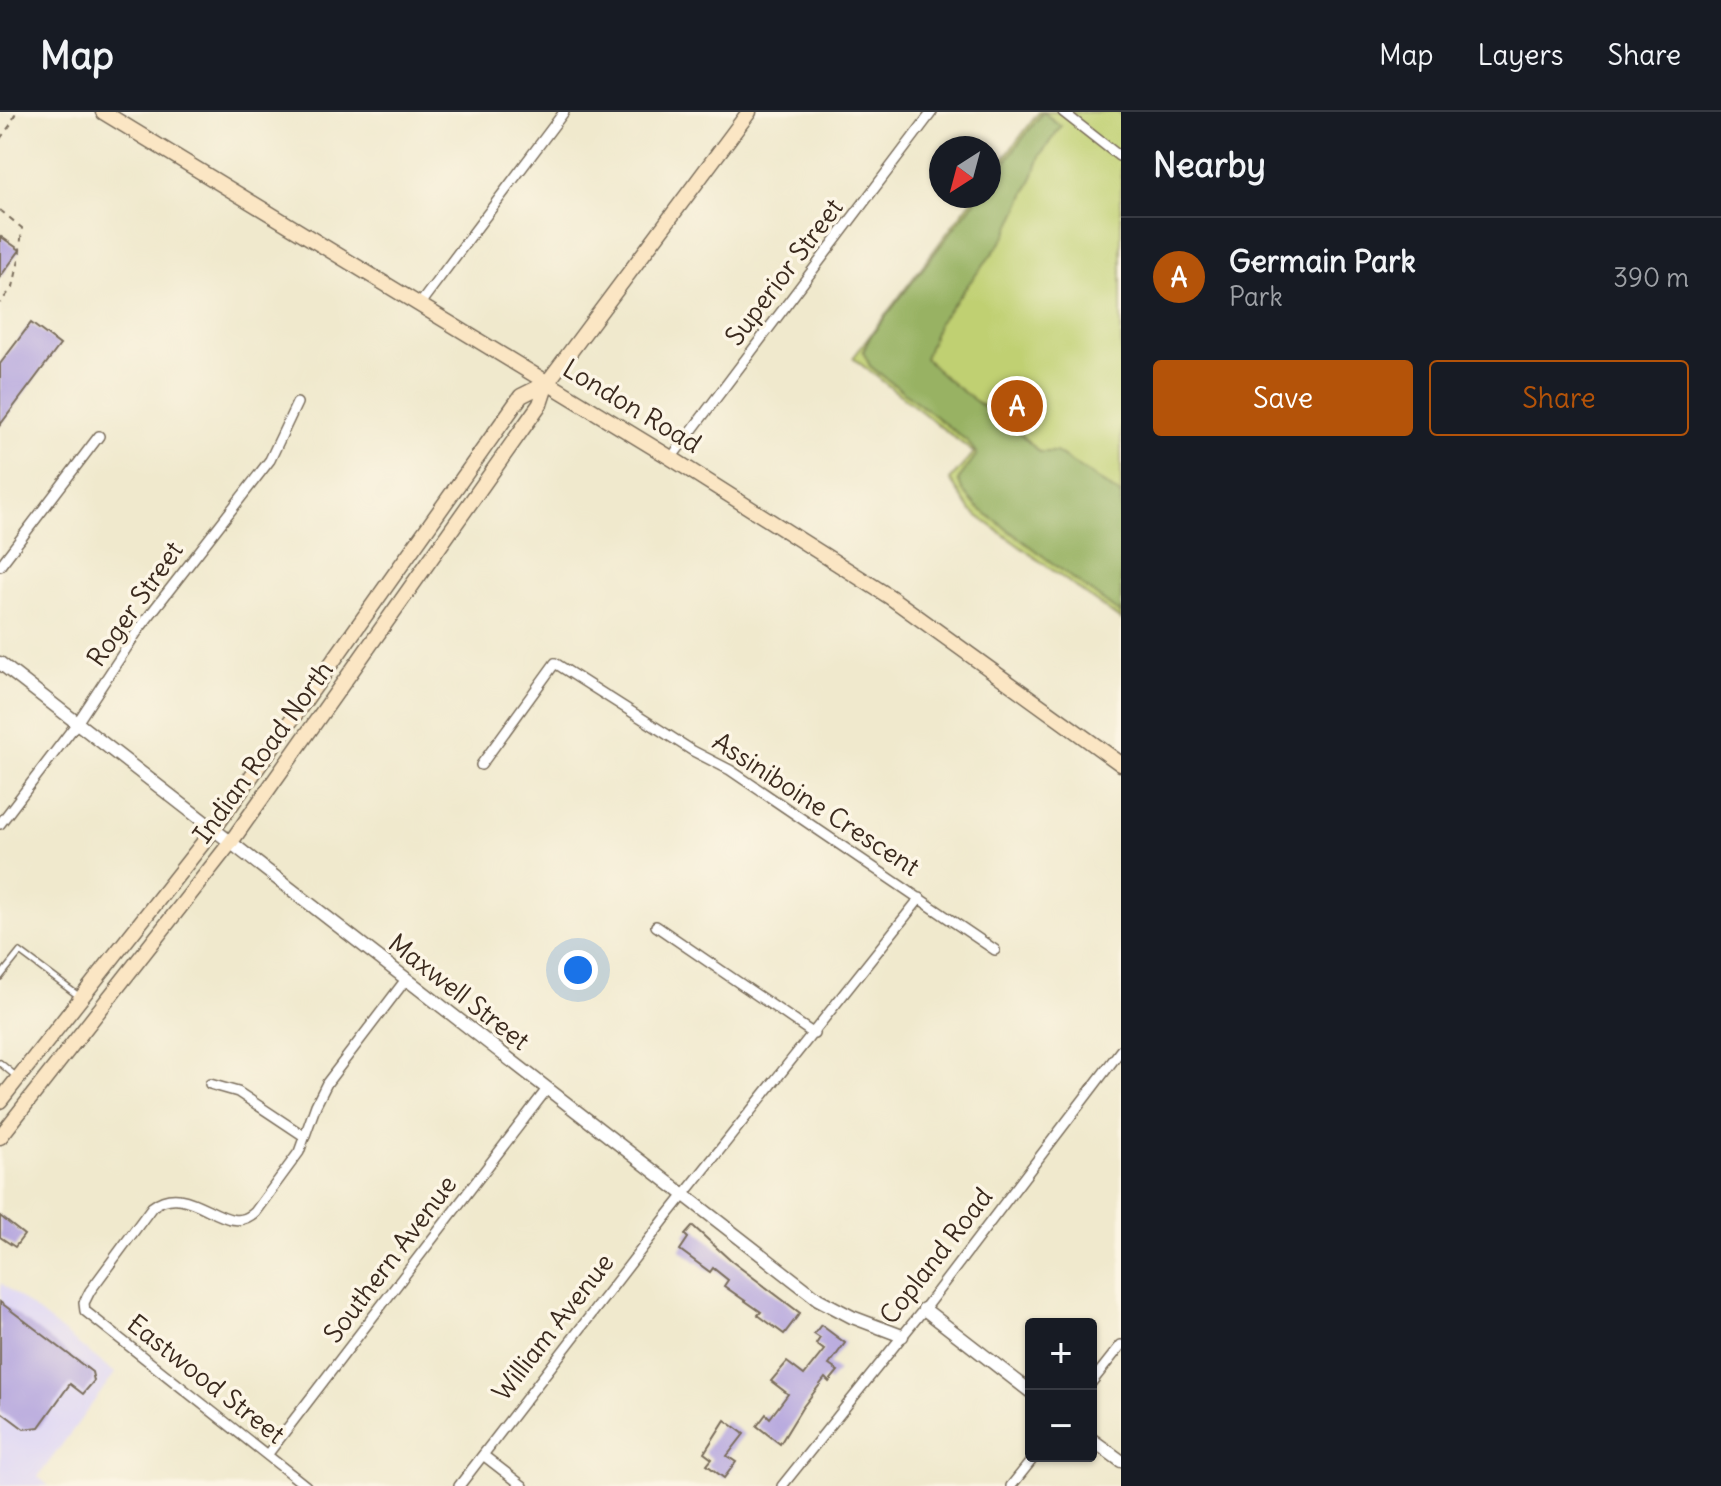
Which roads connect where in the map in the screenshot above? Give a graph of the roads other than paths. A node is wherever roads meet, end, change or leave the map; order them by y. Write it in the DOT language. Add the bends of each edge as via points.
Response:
graph roads {
  1 [pos="103,112"];
  2 [pos="564,112"];
  3 [pos="749,112"];
  4 [pos="932,112"];
  5 [pos="1063,112"];
  6 [pos="1119,156"];
  7 [pos="419,305"];
  8 [pos="547,383"];
  9 [pos="297,403"];
  10 [pos="99,436"];
  11 [pos="671,458"];
  12 [pos="0,566"];
  13 [pos="0,663"];
  14 [pos="77,723"];
  15 [pos="1121,764"];
  16 [pos="481,765"];
  17 [pos="0,824"];
  18 [pos="214,829"];
  19 [pos="231,842"];
  20 [pos="920,898"];
  21 [pos="656,926"];
  22 [pos="995,950"];
  23 [pos="0,977"];
  24 [pos="407,978"];
  25 [pos="81,998"];
  26 [pos="814,1034"];
  27 [pos="1121,1050"];
  28 [pos="0,1063"];
  29 [pos="18,1078"];
  30 [pos="210,1084"];
  31 [pos="547,1089"];
  32 [pos="0,1101"];
  33 [pos="304,1136"];
  34 [pos="0,1137"];
  35 [pos="684,1197"];
  36 [pos="924,1309"];
  37 [pos="902,1336"];
  38 [pos="1121,1345"];
  39 [pos="1097,1375"];
  40 [pos="1028,1390"];
  41 [pos="1097,1443"];
  42 [pos="267,1455"];
  43 [pos="483,1455"];
  44 [pos="1121,1461"];
  45 [pos="1030,1462"];
  46 [pos="306,1486"];
  47 [pos="459,1486"];
  48 [pos="523,1486"];
  49 [pos="782,1486"];
  50 [pos="1011,1486"];
  1 -- 7 [label="main road, London Road"];
  2 -- 7 [label="street"];
  3 -- 8 [label="main road, Indian Road North"];
  4 -- 11 [label="street, Superior Street"];
  5 -- 6 [label="street"];
  7 -- 8 [label="main road, London Road"];
  8 -- 11 [label="main road, London Road"];
  8 -- 18 [label="main road, Indian Road North" via="521,396"];
  8 -- 19 [label="main road, Indian Road North" via="538,407"];
  9 -- 14 [label="street, Roger Street" via="270,460 139,629"];
  10 -- 12 [label="street"];
  11 -- 15 [label="main road, London Road" via="890,597"];
  13 -- 14 [label="street, Maxwell Street"];
  14 -- 17 [label="street, Roger Street"];
  14 -- 18 [label="street, Maxwell Street"];
  16 -- 20 [label="street, Assiniboine Crescent" via="555,663 730,770"];
  18 -- 19 [label="street, Maxwell Street"];
  18 -- 25 [label="main road, Indian Road North"];
  19 -- 24 [label="street, Maxwell Street"];
  19 -- 34 [label="main road, Indian Road North"];
  20 -- 22 [label="street"];
  20 -- 26 [label="street, Assiniboine Crescent"];
  21 -- 26 [label="street"];
  23 -- 25 [label="lane" via="20,952"];
  24 -- 31 [label="street, Maxwell Street"];
  24 -- 33 [label="street" via="327,1083"];
  25 -- 29 [label="main road, Indian Road North"];
  26 -- 35 [label="street, Assiniboine Crescent"];
  27 -- 36 [label="street, Copland Road"];
  28 -- 29 [label="lane"];
  29 -- 32 [label="main road, Indian Road North"];
  30 -- 33 [label="street" via="238,1092"];
  31 -- 35 [label="street, Maxwell Street"];
  31 -- 42 [label="street, Southern Avenue"];
  33 -- 42 [label="street, Eastwood Street" via="295,1160 249,1218 232,1220 178,1198 160,1201 84,1303 85,1311"];
  35 -- 37 [label="street, Maxwell Street" via="818,1299"];
  35 -- 43 [label="street, William Avenue"];
  36 -- 37 [label="street, Copland Road"];
  36 -- 40 [label="street"];
  37 -- 49 [label="street, Copland Road"];
  38 -- 39 [label="street"];
  41 -- 44 [label="street"];
  42 -- 46 [label="street, Eastwood Street"];
  43 -- 47 [label="street, William Avenue"];
  43 -- 48 [label="street"];
  45 -- 50 [label="street"];
}
